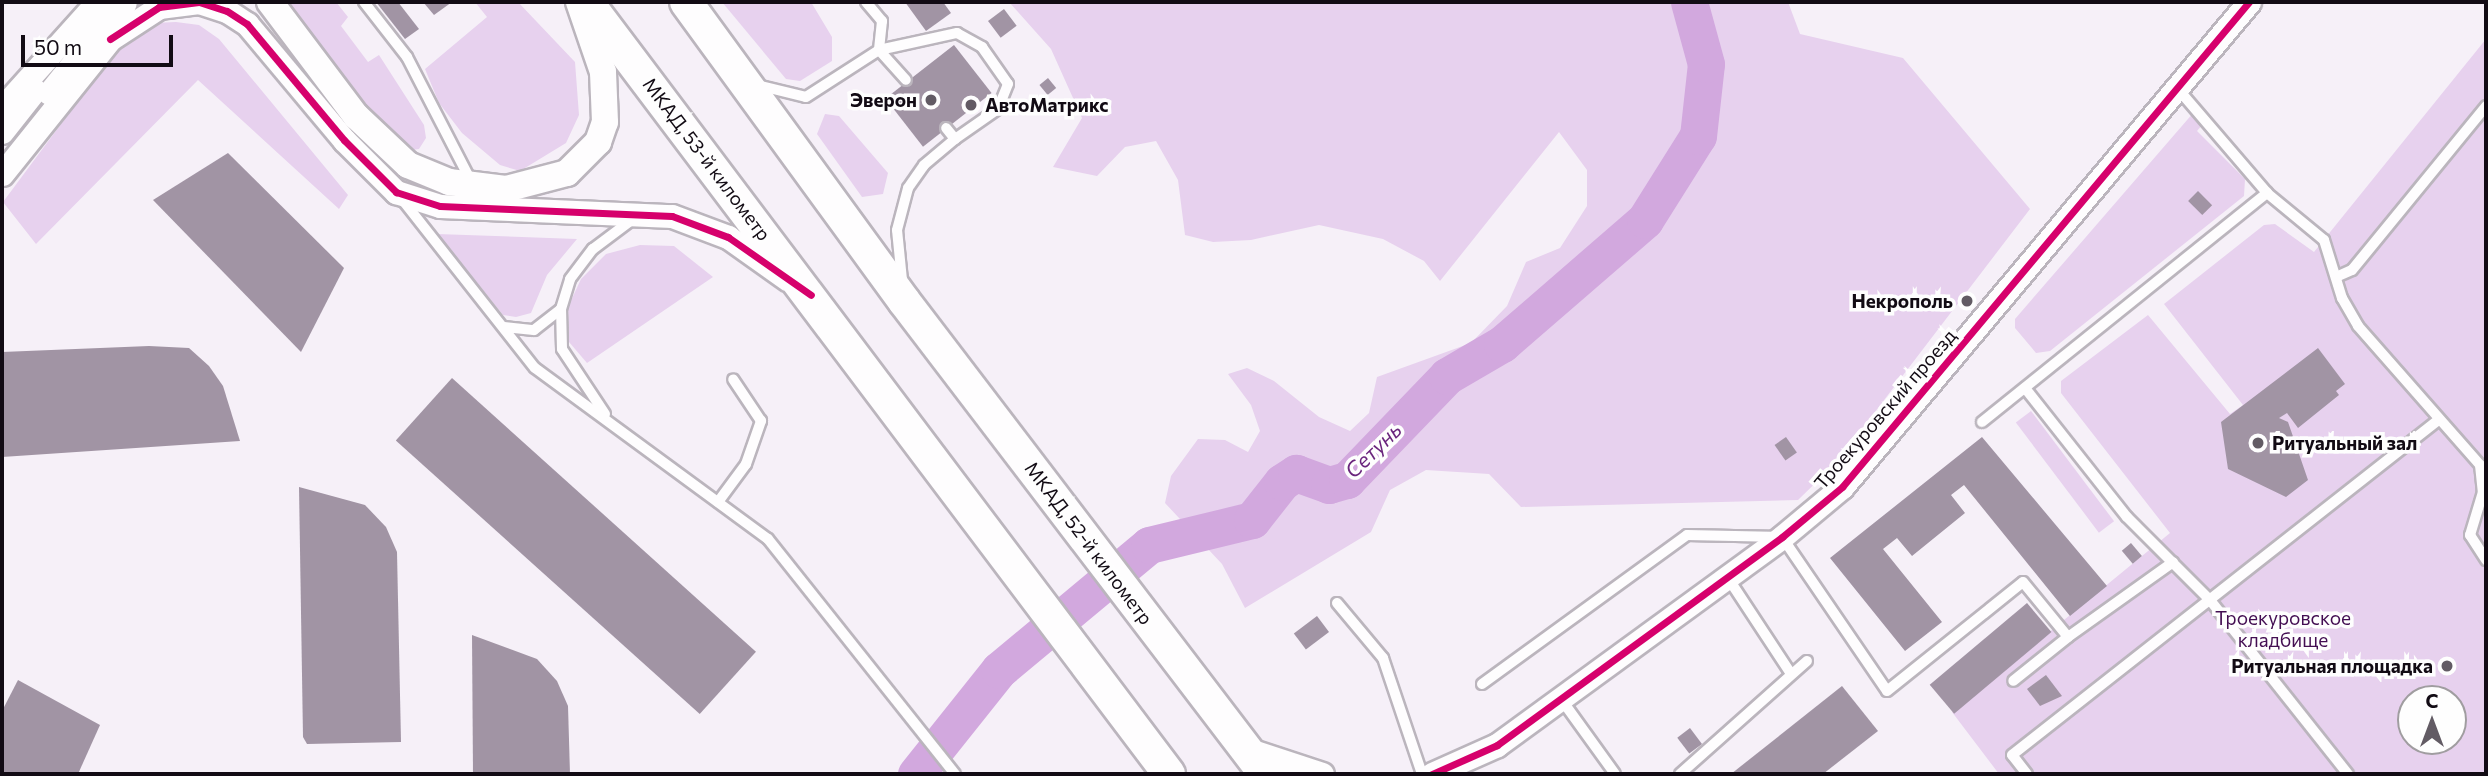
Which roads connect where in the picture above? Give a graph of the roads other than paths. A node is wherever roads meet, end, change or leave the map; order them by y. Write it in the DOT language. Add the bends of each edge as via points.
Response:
graph roads {
  1 [pos="97,2"];
  2 [pos="124,2"];
  3 [pos="270,2"];
  4 [pos="364,2"];
  5 [pos="579,2"];
  6 [pos="587,2"];
  7 [pos="686,2"];
  8 [pos="866,2"];
  9 [pos="2249,2"];
  10 [pos="76,29"];
  11 [pos="110,39"];
  12 [pos="879,50"];
  13 [pos="906,80"];
  14 [pos="746,82"];
  15 [pos="2178,88"];
  16 [pos="2486,106"];
  17 [pos="2,108"];
  18 [pos="946,128"];
  19 [pos="2,132"];
  20 [pos="955,139"];
  21 [pos="2,149"];
  22 [pos="2,174"];
  23 [pos="474,186"];
  24 [pos="396,192"];
  25 [pos="2267,193"];
  26 [pos="638,215"];
  27 [pos="2336,278"];
  28 [pos="811,295"];
  29 [pos="908,306"];
  30 [pos="561,309"];
  31 [pos="504,327"];
  32 [pos="733,379"];
  33 [pos="2025,388"];
  34 [pos="609,420"];
  35 [pos="2437,421"];
  36 [pos="1982,422"];
  37 [pos="2483,462"];
  38 [pos="718,502"];
  39 [pos="1782,537"];
  40 [pos="2486,559"];
  41 [pos="2174,562"];
  42 [pos="1727,576"];
  43 [pos="2210,600"];
  44 [pos="1337,603"];
  45 [pos="2068,637"];
  46 [pos="1807,661"];
  47 [pos="1791,674"];
  48 [pos="2013,681"];
  49 [pos="1482,684"];
  50 [pos="1560,699"];
  51 [pos="1497,745"];
  52 [pos="1246,750"];
  53 [pos="955,774"];
  54 [pos="1169,774"];
  55 [pos="1265,774"];
  56 [pos="1322,774"];
  57 [pos="1422,774"];
  58 [pos="1432,774"];
  59 [pos="1470,774"];
  60 [pos="1615,774"];
  61 [pos="1680,774"];
  62 [pos="2027,774"];
  63 [pos="2348,774"];
  1 -- 10 [label="street"];
  2 -- 11 [label="street"];
  2 -- 21 [label="street"];
  3 -- 23 [label="main road" via="356,116 387,149 427,175"];
  4 -- 23 [label="lane" via="407,57"];
  5 -- 23 [label="main road" via="603,72 607,102 598,142 566,173 506,189"];
  6 -- 28 [label="highway, МКАД, 53-й километр"];
  7 -- 14 [label="highway"];
  8 -- 12 [label="lane" via="882,21"];
  9 -- 15 [label="street, Троекуровский проезд"];
  10 -- 17 [label="street"];
  10 -- 19 [label="street"];
  11 -- 22 [label="street"];
  11 -- 24 [label="street" via="159,7 199,2 227,11 247,24 344,140"];
  12 -- 13 [label="lane"];
  12 -- 14 [label="lane" via="806,97"];
  12 -- 20 [label="lane" via="957,33 982,47 1008,84 998,109"];
  14 -- 29 [label="highway"];
  15 -- 25 [label="lane"];
  15 -- 39 [label="street, Троекуровский проезд" via="1881,443 1842,487"];
  16 -- 27 [label="lane" via="2352,270"];
  18 -- 20 [label="lane"];
  20 -- 29 [label="lane" via="924,165 908,188 897,230"];
  24 -- 26 [label="street" via="440,206"];
  24 -- 31 [label="lane"];
  25 -- 27 [label="lane" via="2324,240"];
  25 -- 33 [label="lane"];
  26 -- 28 [label="street" via="701,223"];
  26 -- 30 [label="lane" via="593,249 570,278"];
  27 -- 35 [label="lane" via="2358,326"];
  28 -- 54 [label="highway, МКАД, 53-й километр"];
  29 -- 52 [label="highway, МКАД, 52-й километр"];
  30 -- 31 [label="lane" via="534,330"];
  30 -- 34 [label="lane" via="562,349"];
  31 -- 34 [label="lane" via="534,369"];
  32 -- 38 [label="lane" via="761,421 746,464"];
  33 -- 36 [label="lane"];
  33 -- 41 [label="lane" via="2127,517"];
  34 -- 38 [label="lane"];
  35 -- 37 [label="lane"];
  35 -- 43 [label="lane"];
  37 -- 40 [label="lane" via="2483,492 2470,534"];
  38 -- 53 [label="lane" via="768,539"];
  39 -- 42 [label="street, Троекуровский проезд"];
  39 -- 45 [label="lane" via="1887,691 2023,582"];
  39 -- 49 [label="lane" via="1687,534"];
  41 -- 43 [label="lane"];
  41 -- 45 [label="lane"];
  42 -- 47 [label="lane"];
  42 -- 50 [label="street, Троекуровский проезд"];
  43 -- 62 [label="lane" via="2012,755"];
  43 -- 63 [label="lane"];
  44 -- 57 [label="lane" via="1383,658"];
  45 -- 48 [label="lane"];
  46 -- 47 [label="lane"];
  47 -- 61 [label="lane"];
  50 -- 51 [label="street, Троекуровский проезд"];
  50 -- 60 [label="lane"];
  51 -- 58 [label="street, Троекуровский проезд"];
  51 -- 59 [label="street, Троекуровский проезд"];
  52 -- 55 [label="highway, МКАД, 52-й километр"];
  52 -- 56 [label="street"];
}
